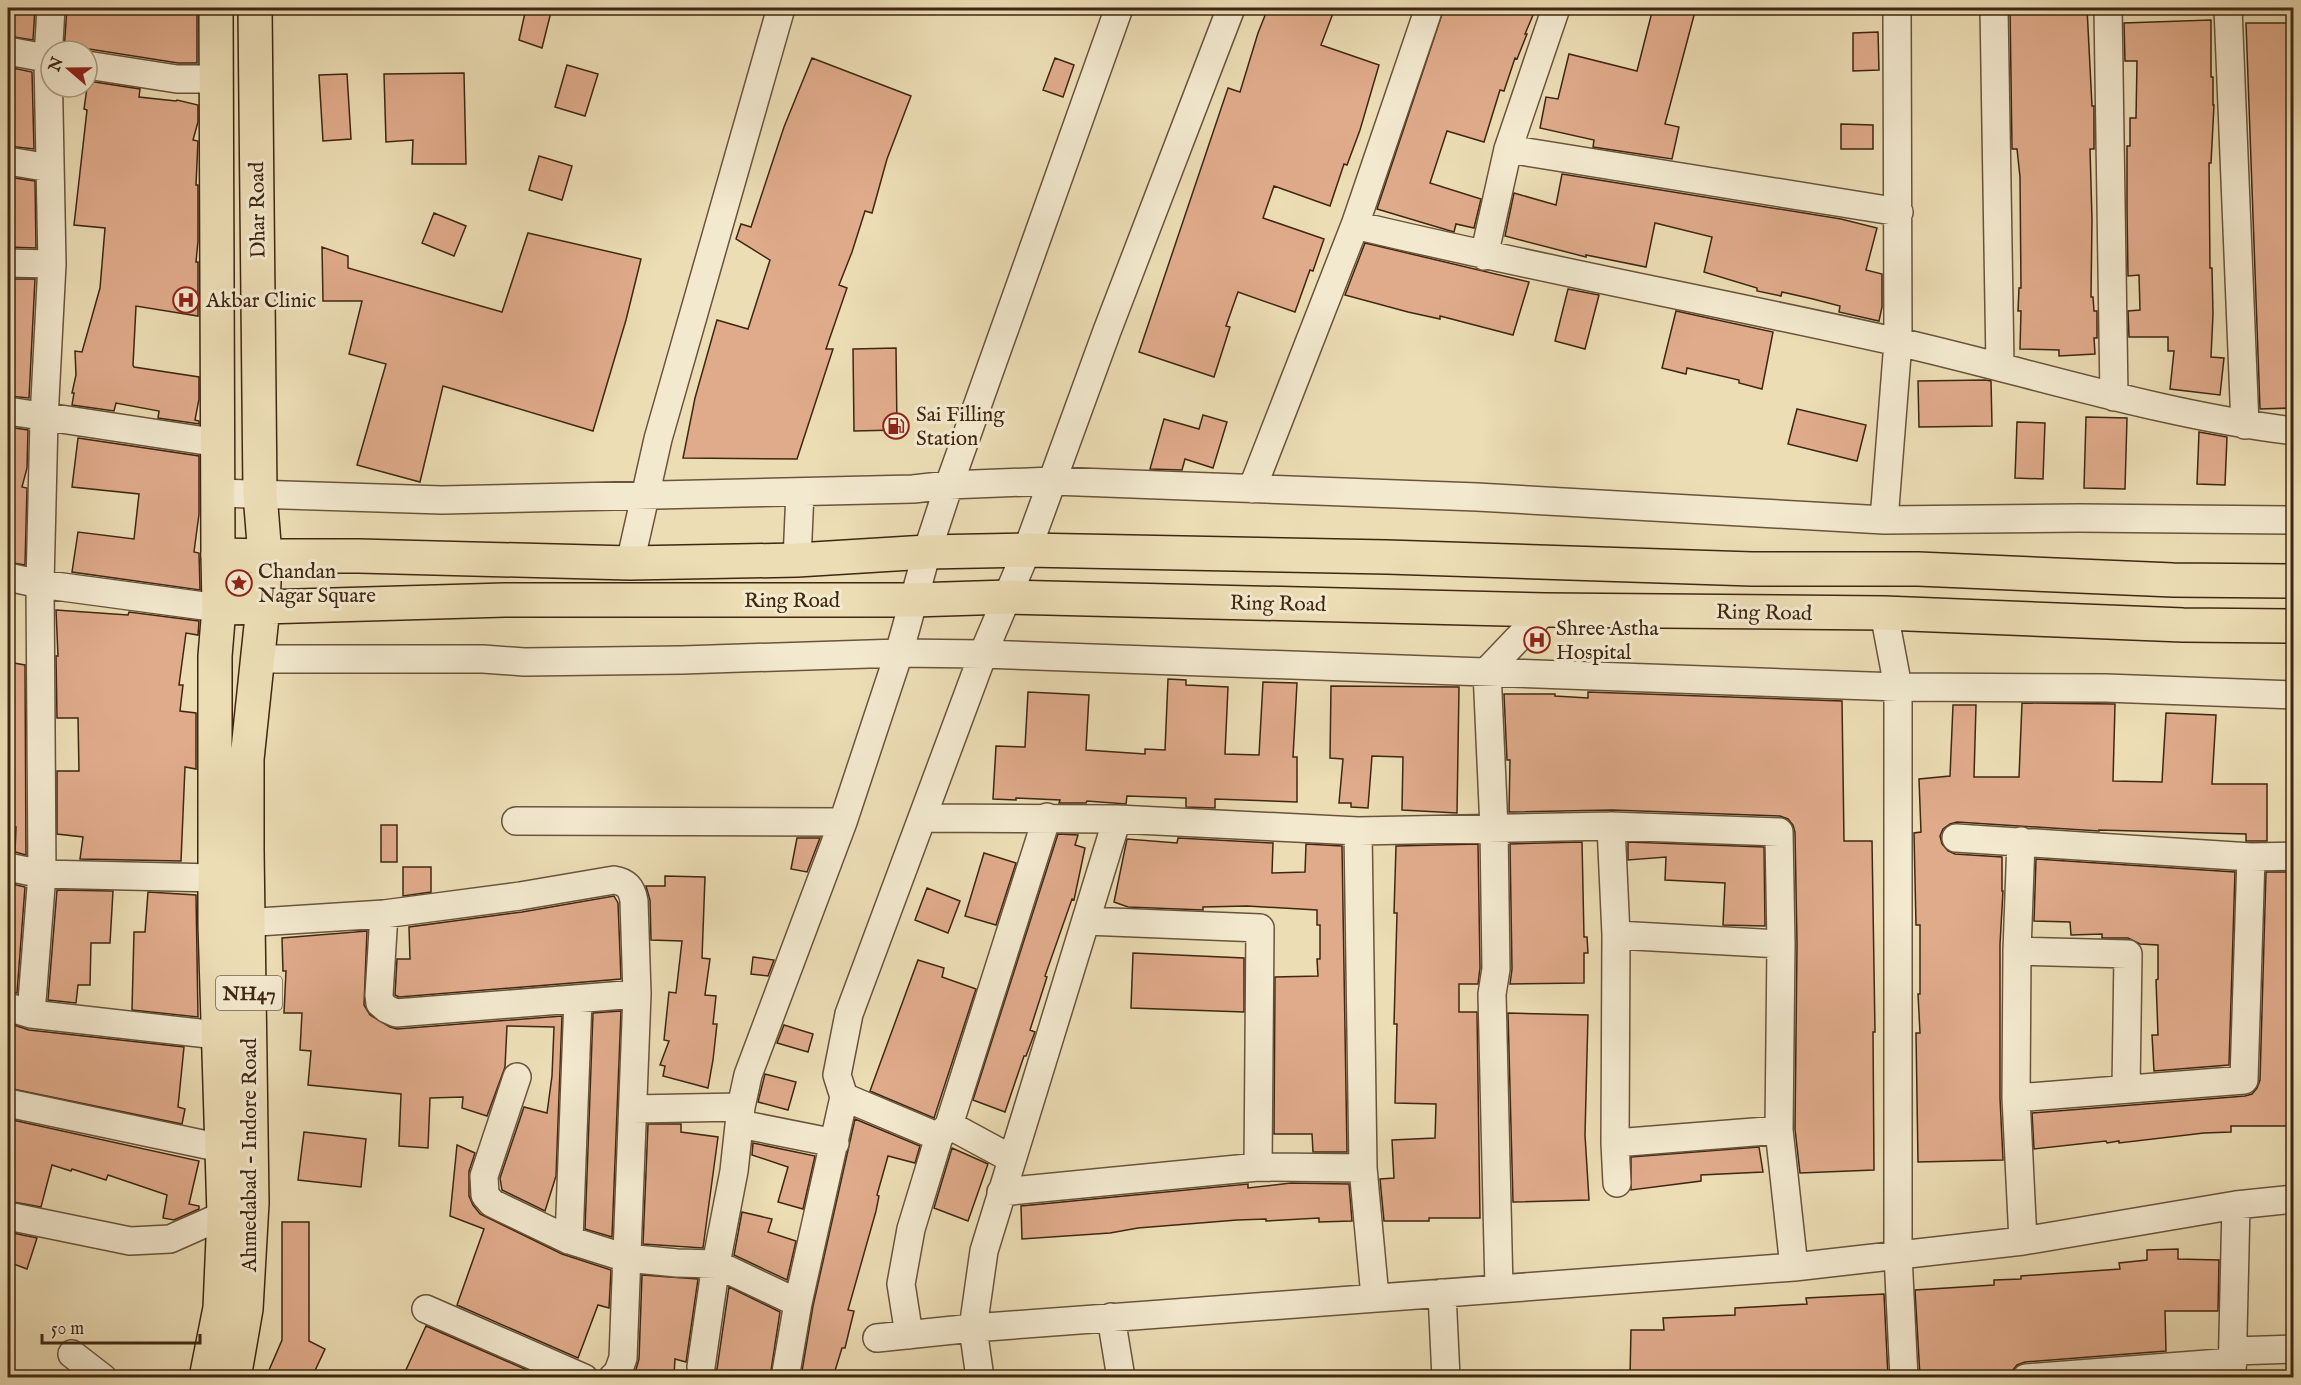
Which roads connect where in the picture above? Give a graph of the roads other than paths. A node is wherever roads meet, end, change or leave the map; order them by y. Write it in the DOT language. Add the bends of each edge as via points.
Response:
graph roads {
  1 [pos="51,8"];
  2 [pos="216,8"];
  3 [pos="255,8"];
  4 [pos="781,8"];
  5 [pos="1119,8"];
  6 [pos="1231,8"];
  7 [pos="1429,8"];
  8 [pos="1556,8"];
  9 [pos="1897,8"];
  10 [pos="1994,8"];
  11 [pos="2108,8"];
  12 [pos="2228,8"];
  13 [pos="50,39"];
  14 [pos="8,51"];
  15 [pos="39,57"];
  16 [pos="99,67"];
  17 [pos="217,79"];
  18 [pos="50,99"];
  19 [pos="1508,148"];
  20 [pos="8,161"];
  21 [pos="50,168"];
  22 [pos="1899,212"];
  23 [pos="1355,225"];
  24 [pos="1484,256"];
  25 [pos="8,263"];
  26 [pos="52,264"];
  27 [pos="1898,342"];
  28 [pos="2000,366"];
  29 [pos="2114,397"];
  30 [pos="8,411"];
  31 [pos="44,418"];
  32 [pos="2245,425"];
  33 [pos="2294,431"];
  34 [pos="219,443"];
  35 [pos="1053,480"];
  36 [pos="949,485"];
  37 [pos="1252,489"];
  38 [pos="800,492"];
  39 [pos="219,493"];
  40 [pos="260,494"];
  41 [pos="645,495"];
  42 [pos="1884,520"];
  43 [pos="2294,520"];
  44 [pos="1027,550"];
  45 [pos="927,552"];
  46 [pos="218,555"];
  47 [pos="265,556"];
  48 [pos="797,560"];
  49 [pos="630,563"];
  50 [pos="8,577"];
  51 [pos="2294,581"];
  52 [pos="40,584"];
  53 [pos="1008,597"];
  54 [pos="914,600"];
  55 [pos="263,607"];
  56 [pos="219,608"];
  57 [pos="1545,610"];
  58 [pos="1884,613"];
  59 [pos="2294,626"];
  60 [pos="899,653"];
  61 [pos="983,654"];
  62 [pos="256,659"];
  63 [pos="1487,671"];
  64 [pos="1898,687"];
  65 [pos="2294,695"];
  66 [pos="1047,817"];
  67 [pos="923,818"];
  68 [pos="1117,819"];
  69 [pos="516,820"];
  70 [pos="843,822"];
  71 [pos="1611,826"];
  72 [pos="1494,828"];
  73 [pos="1358,831"];
  74 [pos="1956,838"];
  75 [pos="2021,841"];
  76 [pos="2294,856"];
  77 [pos="2251,857"];
  78 [pos="8,867"];
  79 [pos="42,874"];
  80 [pos="215,878"];
  81 [pos="384,914"];
  82 [pos="1086,921"];
  83 [pos="248,923"];
  84 [pos="215,924"];
  85 [pos="1616,935"];
  86 [pos="1781,944"];
  87 [pos="2017,951"];
  88 [pos="637,994"];
  89 [pos="578,999"];
  90 [pos="19,1011"];
  91 [pos="217,1035"];
  92 [pos="516,1077"];
  93 [pos="2126,1089"];
  94 [pos="844,1097"];
  95 [pos="2016,1098"];
  96 [pos="8,1103"];
  97 [pos="633,1109"];
  98 [pos="740,1116"];
  99 [pos="1779,1130"];
  100 [pos="944,1131"];
  101 [pos="835,1143"];
  102 [pos="1615,1143"];
  103 [pos="221,1148"];
  104 [pos="1012,1159"];
  105 [pos="1258,1167"];
  106 [pos="1364,1168"];
  107 [pos="1617,1183"];
  108 [pos="1001,1192"];
  109 [pos="2294,1199"];
  110 [pos="2236,1205"];
  111 [pos="238,1209"];
  112 [pos="8,1216"];
  113 [pos="569,1240"];
  114 [pos="2023,1241"];
  115 [pos="1898,1255"];
  116 [pos="626,1258"];
  117 [pos="716,1264"];
  118 [pos="1794,1267"];
  119 [pos="1499,1289"];
  120 [pos="1442,1293"];
  121 [pos="1376,1298"];
  122 [pos="798,1303"];
  123 [pos="426,1309"];
  124 [pos="1111,1317"];
  125 [pos="973,1329"];
  126 [pos="909,1335"];
  127 [pos="877,1338"];
  128 [pos="2294,1349"];
  129 [pos="72,1354"];
  130 [pos="2233,1363"];
  131 [pos="701,1367"];
  132 [pos="103,1377"];
  133 [pos="206,1377"];
  134 [pos="234,1377"];
  135 [pos="584,1377"];
  136 [pos="612,1377"];
  137 [pos="785,1377"];
  138 [pos="980,1377"];
  139 [pos="1121,1377"];
  140 [pos="1446,1377"];
  141 [pos="1904,1377"];
  142 [pos="2026,1377"];
  1 -- 13 [label="street"];
  2 -- 17 [label="main road, Dhar Road"];
  3 -- 40 [label="main road, Dhar Road"];
  4 -- 41 [label="street"];
  5 -- 36 [label="street"];
  6 -- 35 [label="street"];
  7 -- 23 [label="street"];
  8 -- 19 [label="street"];
  9 -- 22 [label="street"];
  10 -- 28 [label="street"];
  11 -- 29 [label="street"];
  12 -- 32 [label="street"];
  14 -- 15 [label="street"];
  16 -- 17 [label="street" via="177,79"];
  17 -- 34 [label="main road, Dhar Road"];
  18 -- 21 [label="street"];
  19 -- 22 [label="street"];
  19 -- 24 [label="street"];
  20 -- 21 [label="street"];
  21 -- 26 [label="street"];
  22 -- 27 [label="street"];
  23 -- 24 [label="street"];
  23 -- 37 [label="street"];
  24 -- 27 [label="street"];
  25 -- 26 [label="street"];
  26 -- 31 [label="street"];
  27 -- 28 [label="street"];
  27 -- 42 [label="street"];
  28 -- 29 [label="street"];
  29 -- 32 [label="street"];
  30 -- 31 [label="street"];
  31 -- 34 [label="street"];
  31 -- 52 [label="street"];
  32 -- 33 [label="street"];
  34 -- 39 [label="main road, Dhar Road"];
  35 -- 36 [label="street"];
  35 -- 37 [label="street"];
  35 -- 44 [label="street"];
  36 -- 38 [label="street"];
  36 -- 45 [label="street"];
  37 -- 42 [label="street" via="1477,497"];
  38 -- 41 [label="street"];
  38 -- 48 [label="street"];
  39 -- 40 [label="street"];
  39 -- 46 [label="main road, Dhar Road"];
  40 -- 41 [label="street" via="442,500"];
  40 -- 47 [label="main road, Dhar Road"];
  41 -- 49 [label="street"];
  42 -- 43 [label="street"];
  44 -- 45 [label="main road, Ring Road"];
  44 -- 51 [label="main road, Ring Road"];
  44 -- 53 [label="street"];
  45 -- 48 [label="main road, Ring Road"];
  45 -- 54 [label="street"];
  46 -- 47 [label="main road, Ring Road"];
  46 -- 56 [label="main road, Dhar Road"];
  47 -- 49 [label="main road, Ring Road"];
  47 -- 55 [label="main road, Dhar Road"];
  48 -- 49 [label="main road, Ring Road"];
  50 -- 52 [label="street"];
  52 -- 56 [label="street"];
  52 -- 79 [label="street"];
  53 -- 54 [label="main road, Ring Road"];
  53 -- 57 [label="main road, Ring Road"];
  53 -- 61 [label="street"];
  54 -- 55 [label="main road, Ring Road" via="505,600"];
  54 -- 60 [label="street"];
  55 -- 56 [label="main road, Ring Road"];
  55 -- 62 [label="main road, Ahmedabad - Indore Road / NH47"];
  56 -- 80 [label="main road, Ahmedabad - Indore Road / NH47" via="215,656"];
  57 -- 58 [label="main road, Ring Road"];
  57 -- 63 [label="street"];
  58 -- 59 [label="main road, Ring Road"];
  58 -- 64 [label="street"];
  60 -- 61 [label="street"];
  60 -- 62 [label="street" via="547,662 483,658"];
  60 -- 70 [label="street"];
  61 -- 63 [label="street"];
  61 -- 67 [label="street"];
  62 -- 83 [label="main road, Ahmedabad - Indore Road / NH47" via="247,759"];
  63 -- 64 [label="street"];
  63 -- 72 [label="street"];
  64 -- 65 [label="street" via="2106,688"];
  64 -- 115 [label="street"];
  66 -- 67 [label="street"];
  66 -- 68 [label="street"];
  66 -- 100 [label="street"];
  67 -- 94 [label="street" via="849,1014 837,1075"];
  68 -- 73 [label="street"];
  68 -- 82 [label="street"];
  69 -- 70 [label="street"];
  70 -- 98 [label="street" via="748,1075"];
  71 -- 72 [label="street"];
  71 -- 85 [label="street"];
  71 -- 86 [label="street" via="1779,832"];
  72 -- 73 [label="street"];
  72 -- 119 [label="street" via="1496,969 1492,994"];
  73 -- 106 [label="street"];
  74 -- 75 [label="street"];
  75 -- 77 [label="street"];
  75 -- 87 [label="street"];
  76 -- 77 [label="street"];
  77 -- 93 [label="street" via="2244,1080"];
  78 -- 79 [label="street"];
  79 -- 80 [label="street"];
  79 -- 90 [label="street"];
  80 -- 84 [label="main road, Ahmedabad - Indore Road / NH47"];
  81 -- 83 [label="street"];
  81 -- 88 [label="street" via="621,881 633,891"];
  81 -- 89 [label="street" via="379,995 380,1004 387,1010 413,1013"];
  82 -- 104 [label="street"];
  82 -- 105 [label="street" via="1260,928"];
  83 -- 84 [label="street"];
  83 -- 111 [label="main road, Ahmedabad - Indore Road / NH47"];
  84 -- 91 [label="main road, Ahmedabad - Indore Road / NH47"];
  85 -- 86 [label="street"];
  85 -- 102 [label="street"];
  86 -- 99 [label="street"];
  87 -- 93 [label="street" via="2128,954"];
  87 -- 95 [label="street"];
  88 -- 89 [label="street"];
  88 -- 97 [label="street"];
  89 -- 113 [label="street"];
  90 -- 91 [label="street"];
  91 -- 103 [label="main road, Ahmedabad - Indore Road / NH47"];
  92 -- 113 [label="street" via="484,1176 485,1195 509,1213"];
  93 -- 95 [label="street"];
  94 -- 100 [label="street"];
  94 -- 101 [label="street"];
  95 -- 114 [label="street"];
  96 -- 103 [label="street"];
  97 -- 98 [label="street"];
  97 -- 116 [label="street"];
  98 -- 101 [label="street"];
  98 -- 117 [label="street"];
  99 -- 102 [label="street"];
  99 -- 118 [label="street"];
  100 -- 104 [label="street"];
  100 -- 126 [label="street" via="911,1229 901,1284"];
  101 -- 122 [label="street"];
  102 -- 107 [label="street"];
  103 -- 111 [label="main road, Ahmedabad - Indore Road / NH47"];
  104 -- 108 [label="street"];
  105 -- 106 [label="street"];
  105 -- 108 [label="street"];
  106 -- 121 [label="street"];
  108 -- 125 [label="street" via="984,1251"];
  109 -- 110 [label="street"];
  110 -- 114 [label="street"];
  110 -- 130 [label="street"];
  111 -- 112 [label="street" via="170,1239 130,1241"];
  111 -- 133 [label="main road, Ahmedabad - Indore Road / NH47"];
  111 -- 134 [label="main road, Ahmedabad - Indore Road / NH47" via="246,1309"];
  113 -- 116 [label="street"];
  114 -- 115 [label="street"];
  115 -- 118 [label="street"];
  115 -- 141 [label="street"];
  116 -- 117 [label="street"];
  116 -- 136 [label="street" via="623,1358"];
  117 -- 122 [label="street"];
  117 -- 131 [label="street"];
  118 -- 119 [label="street"];
  119 -- 120 [label="street"];
  120 -- 121 [label="street"];
  120 -- 140 [label="street"];
  121 -- 124 [label="street"];
  122 -- 137 [label="street"];
  123 -- 135 [label="street"];
  124 -- 125 [label="street"];
  124 -- 139 [label="street"];
  125 -- 126 [label="street"];
  125 -- 138 [label="street"];
  126 -- 127 [label="street"];
  128 -- 130 [label="street"];
  129 -- 132 [label="street"];
  130 -- 142 [label="street"];
}
